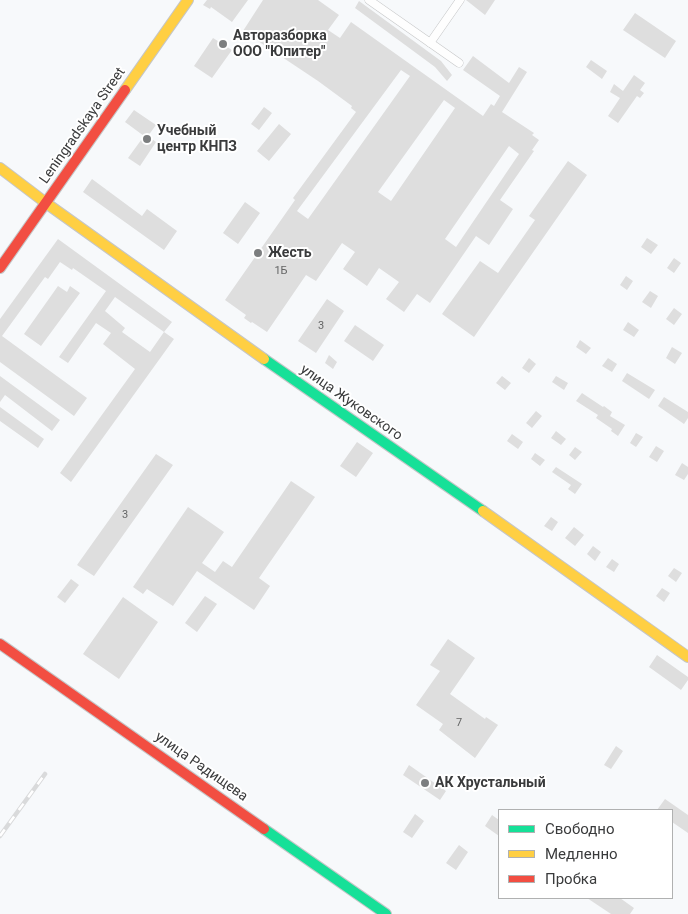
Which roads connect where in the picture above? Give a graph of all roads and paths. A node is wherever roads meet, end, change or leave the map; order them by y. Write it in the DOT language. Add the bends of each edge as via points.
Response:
graph roads {
  1 [pos="188,0"];
  2 [pos="369,0"];
  3 [pos="460,0"];
  4 [pos="430,43"];
  5 [pos="459,63"];
  6 [pos="0,168"];
  7 [pos="46,203"];
  8 [pos="0,268"];
  9 [pos="0,644"];
  10 [pos="688,657"];
  11 [pos="386,914"];
  1 -- 7 [label="street, Leningradskaya Street"];
  2 -- 4 [label="street"];
  3 -- 4 [label="street"];
  4 -- 5 [label="street"];
  6 -- 7 [label="street, улица Жуковского"];
  7 -- 8 [label="street, Leningradskaya Street"];
  7 -- 10 [label="street, улица Жуковского"];
  9 -- 11 [label="street, улица Радищева"];
}
